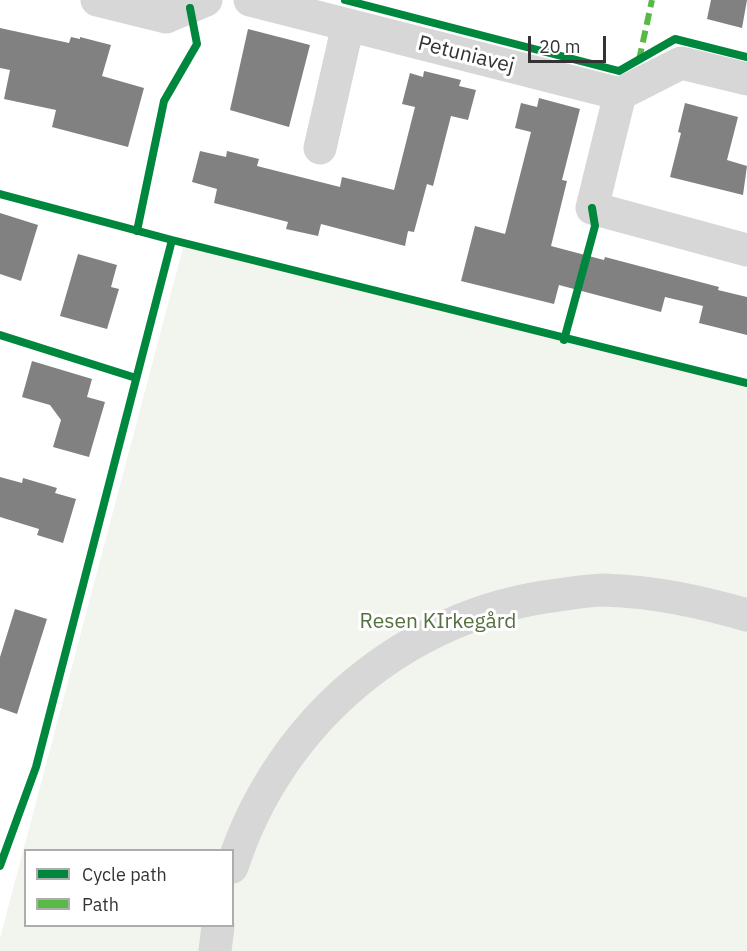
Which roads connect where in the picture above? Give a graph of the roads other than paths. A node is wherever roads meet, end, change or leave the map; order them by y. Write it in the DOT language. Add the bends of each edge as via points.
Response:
graph roads {
  1 [pos="96,0"];
  2 [pos="206,0"];
  3 [pos="250,0"];
  4 [pos="290,5"];
  5 [pos="348,25"];
  6 [pos="747,78"];
  7 [pos="620,94"];
  8 [pos="320,148"];
  9 [pos="747,250"];
  10 [pos="747,615"];
  11 [pos="234,861"];
  12 [pos="218,927"];
  13 [pos="215,951"];
  1 -- 2 [label="street" via="166,17"];
  3 -- 4 [label="street, Petuniavej"];
  4 -- 5 [label="street, Petuniavej"];
  5 -- 7 [label="street, Petuniavej"];
  5 -- 8 [label="street"];
  6 -- 7 [label="street" via="681,63"];
  7 -- 9 [label="street" via="592,208"];
  10 -- 11 [label="street" via="678,596 602,590 527,599 454,621 387,658 329,706 280,764 244,831"];
  12 -- 13 [label="street"];
}
